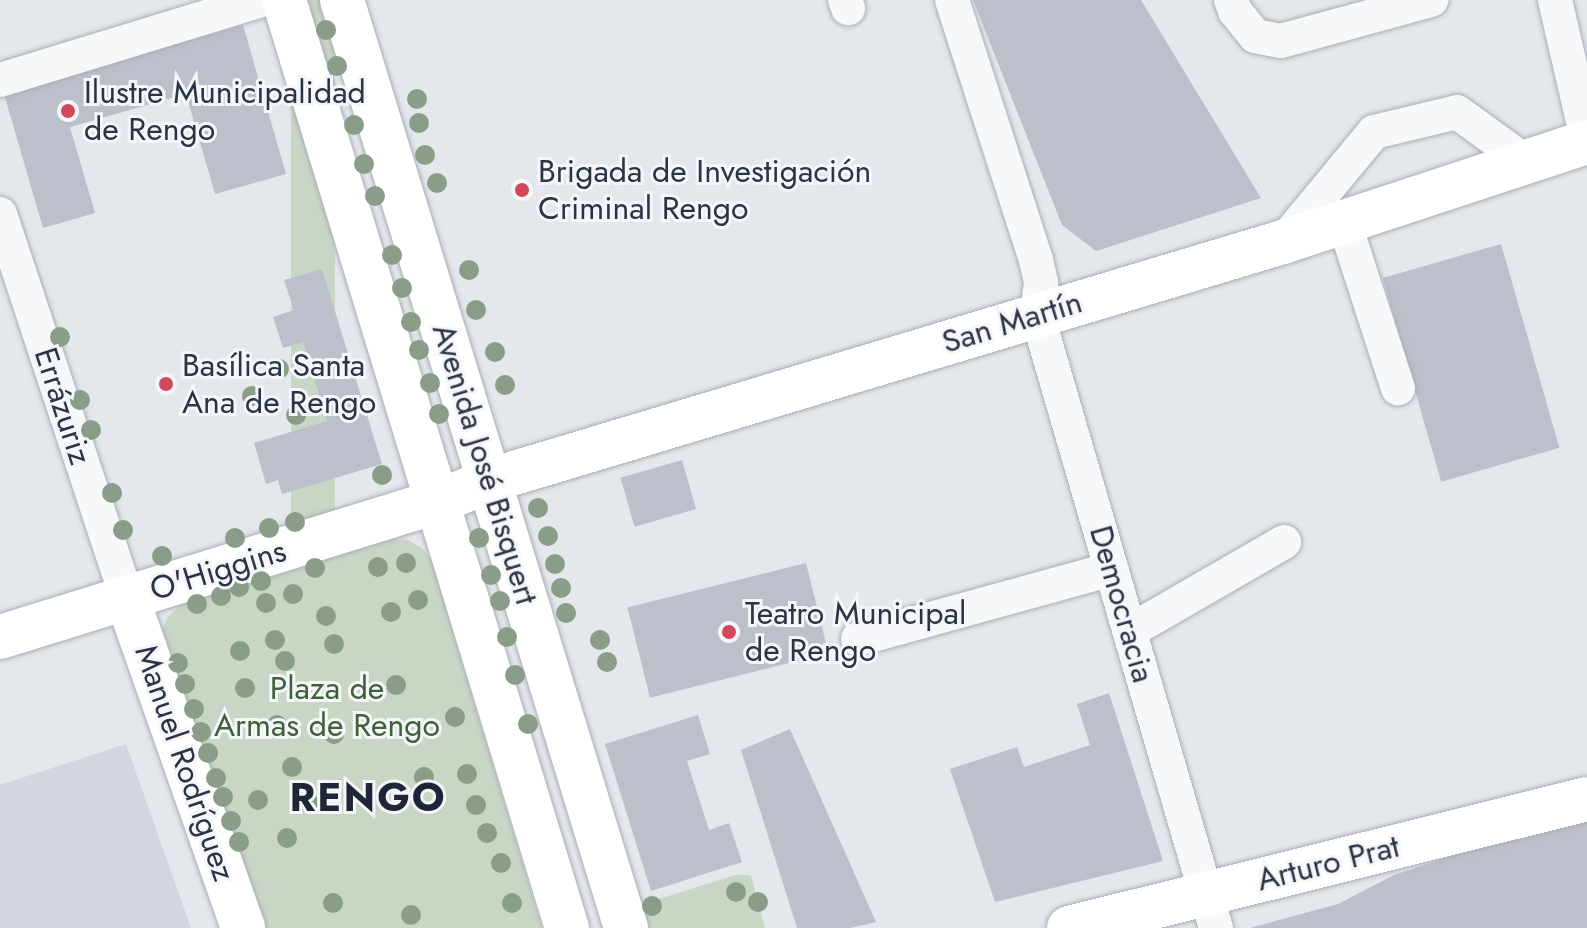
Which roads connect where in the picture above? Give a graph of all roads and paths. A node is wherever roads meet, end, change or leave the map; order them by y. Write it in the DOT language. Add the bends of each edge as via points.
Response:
graph roads {
  1 [pos="261,0"];
  2 [pos="284,0"];
  3 [pos="342,0"];
  4 [pos="1231,0"];
  5 [pos="1431,0"];
  6 [pos="1555,0"];
  7 [pos="943,2"];
  8 [pos="0,80"];
  9 [pos="1587,140"];
  10 [pos="1526,162"];
  11 [pos="0,214"];
  12 [pos="1344,222"];
  13 [pos="1283,242"];
  14 [pos="1037,314"];
  15 [pos="1398,388"];
  16 [pos="491,480"];
  17 [pos="437,502"];
  18 [pos="1284,542"];
  19 [pos="1112,569"];
  20 [pos="127,598"];
  21 [pos="1130,631"];
  22 [pos="0,637"];
  23 [pos="858,639"];
  24 [pos="1587,799"];
  25 [pos="1211,911"];
  26 [pos="243,928"];
  27 [pos="567,928"];
  28 [pos="626,928"];
  29 [pos="1069,928"];
  1 -- 8 [label="street"];
  2 -- 17 [label="main road, Avenida José Bisquert"];
  3 -- 16 [label="main road, Avenida José Bisquert"];
  4 -- 5 [label="street" via="1255,36 1281,41"];
  6 -- 9 [label="street"];
  7 -- 14 [label="street, Democracia" via="1036,260 1041,282"];
  9 -- 10 [label="main road, San Martín"];
  10 -- 12 [label="main road, San Martín"];
  10 -- 13 [label="street" via="1457,112 1374,132"];
  11 -- 20 [label="street, Errázuriz"];
  12 -- 13 [label="main road, San Martín"];
  12 -- 15 [label="street"];
  13 -- 14 [label="main road, San Martín"];
  14 -- 16 [label="main road, San Martín"];
  14 -- 19 [label="street, Democracia"];
  16 -- 17 [label="main road, San Martín"];
  16 -- 28 [label="main road, Avenida José Bisquert"];
  17 -- 20 [label="main road, O'Higgins"];
  17 -- 27 [label="main road, Avenida José Bisquert"];
  18 -- 21 [label="street"];
  19 -- 21 [label="street, Democracia"];
  19 -- 23 [label="street"];
  20 -- 22 [label="main road, O'Higgins"];
  20 -- 26 [label="main road, Manuel Rodríguez"];
  21 -- 25 [label="street, Democracia"];
  24 -- 25 [label="main road, Arturo Prat"];
  25 -- 29 [label="main road, Arturo Prat"];
}
